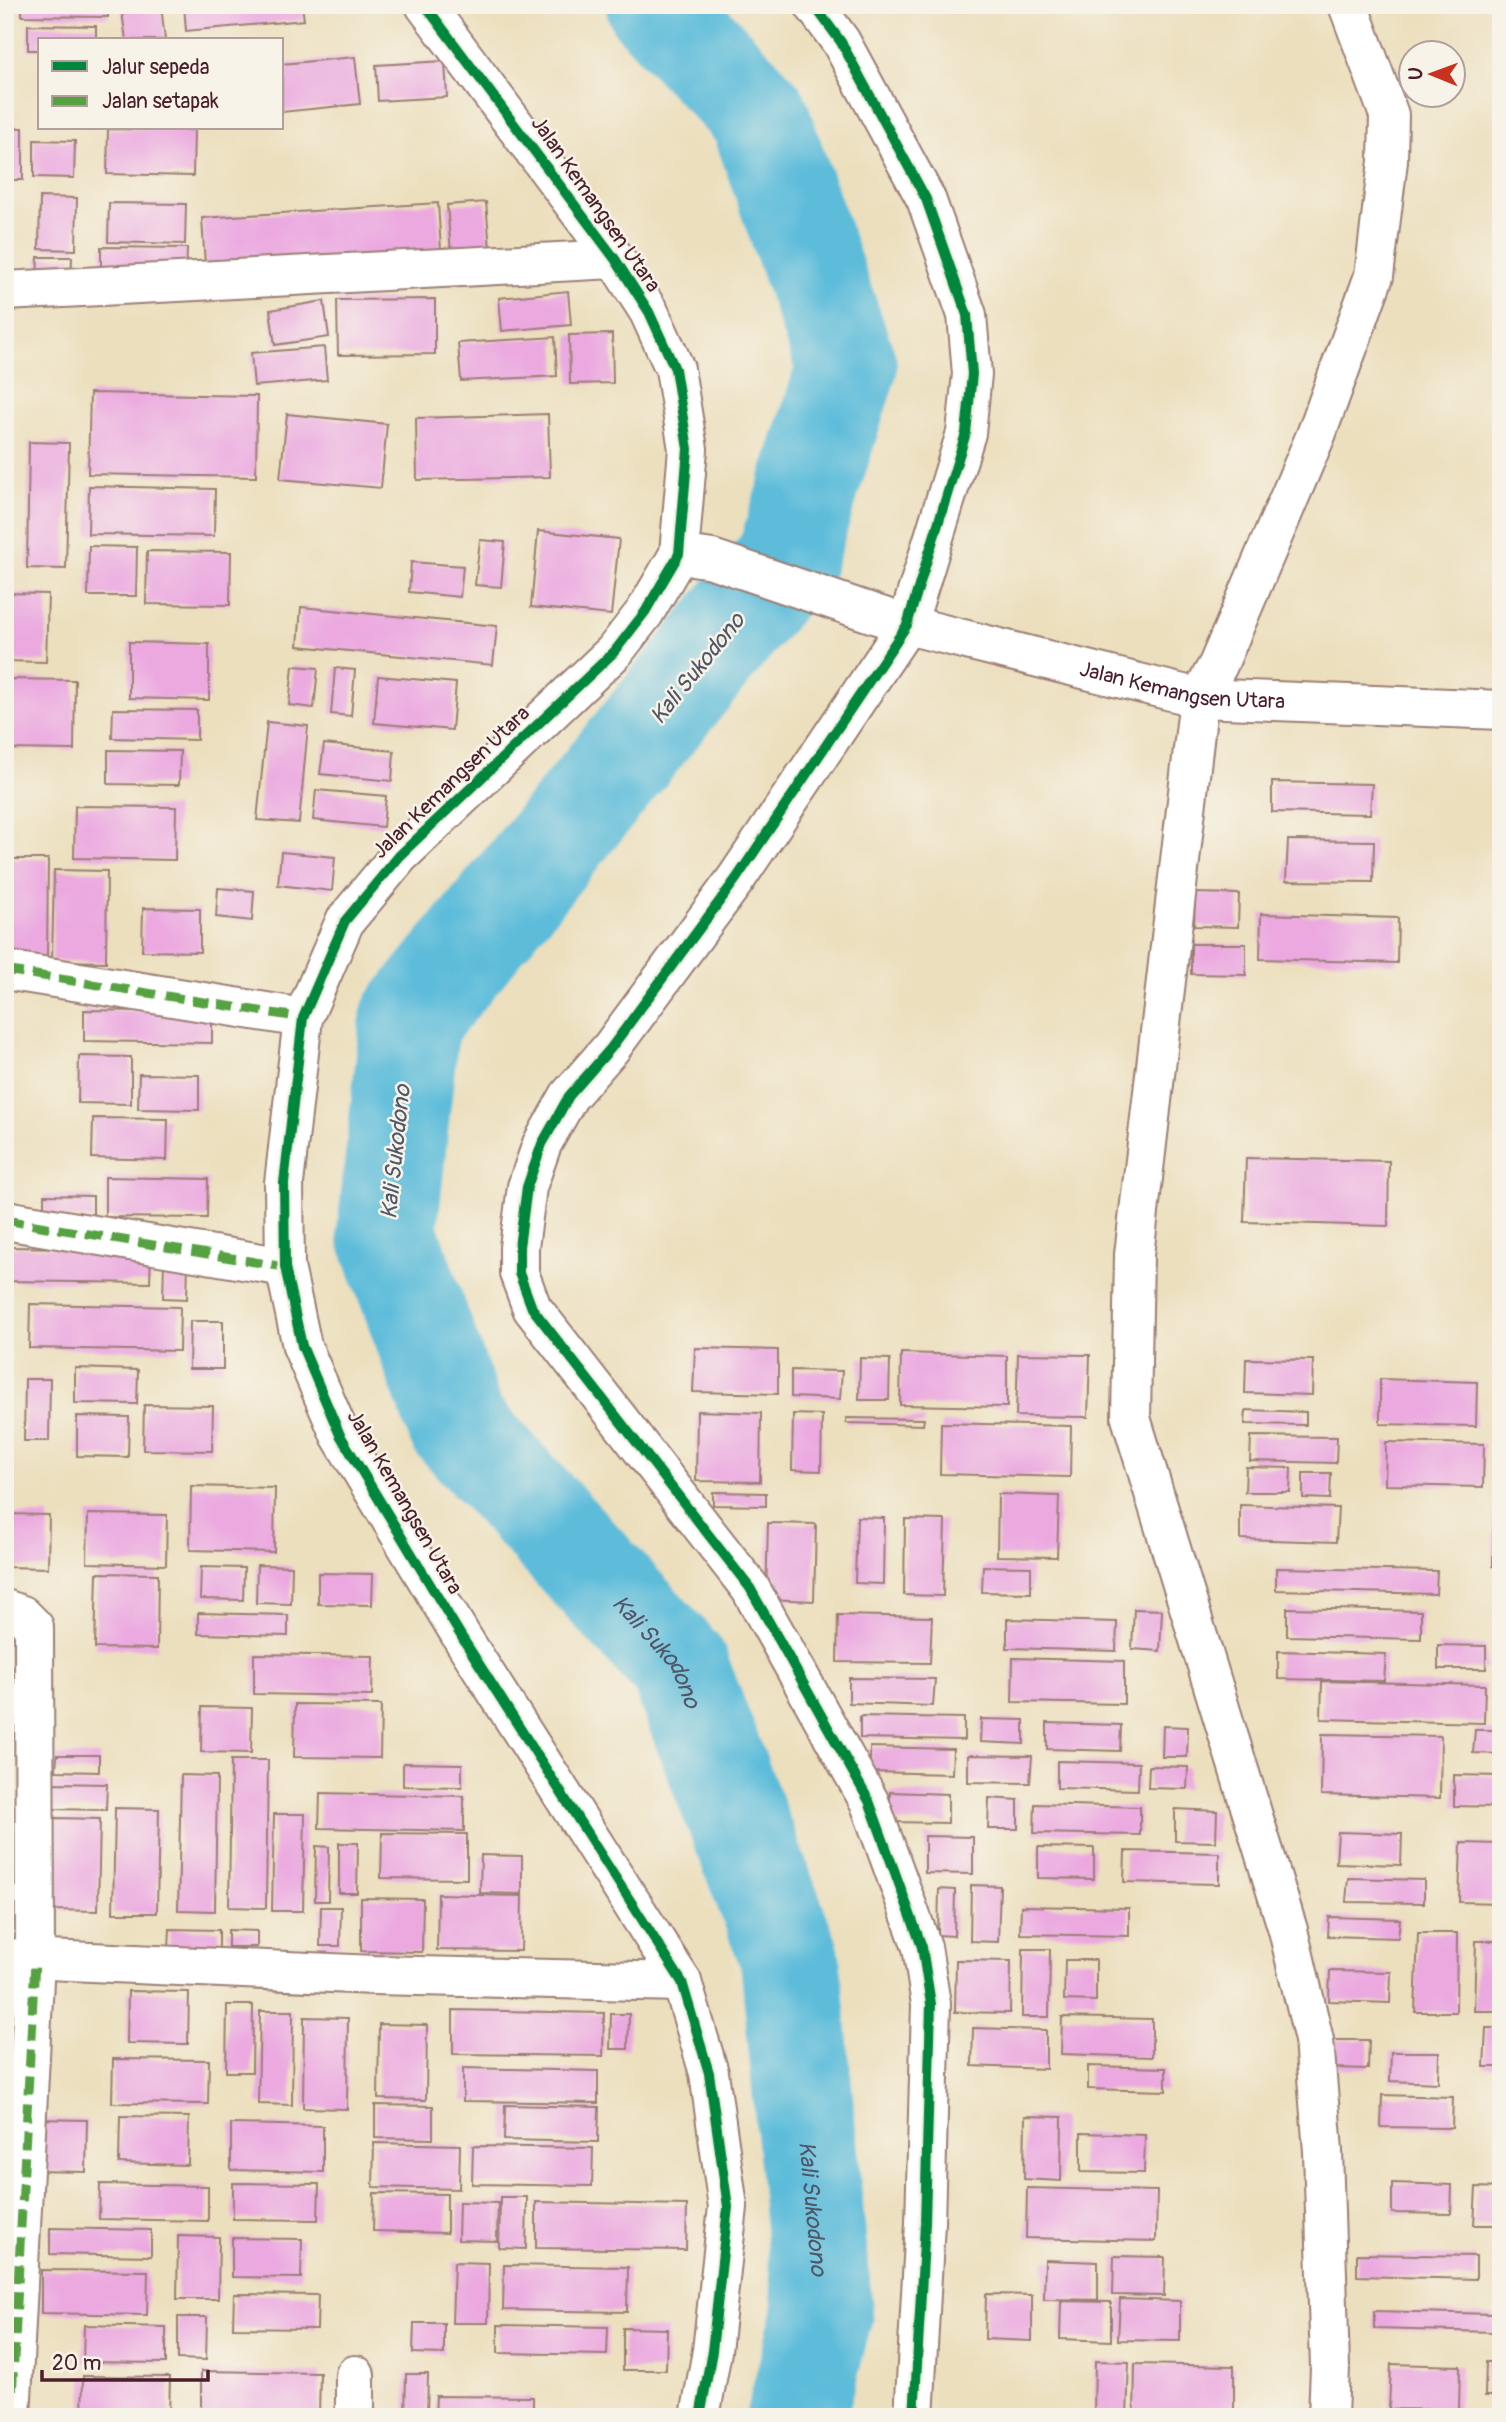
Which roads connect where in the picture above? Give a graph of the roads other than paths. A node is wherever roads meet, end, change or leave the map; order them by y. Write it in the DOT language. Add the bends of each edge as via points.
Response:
graph roads {
  1 [pos="425,5"];
  2 [pos="814,5"];
  3 [pos="1348,5"];
  4 [pos="615,259"];
  5 [pos="5,291"];
  6 [pos="696,557"];
  7 [pos="907,625"];
  8 [pos="1199,698"];
  9 [pos="1501,710"];
  10 [pos="5,970"];
  11 [pos="303,1018"];
  12 [pos="5,1220"];
  13 [pos="285,1266"];
  14 [pos="5,1609"];
  15 [pos="20,1960"];
  16 [pos="682,1982"];
  17 [pos="355,2375"];
  18 [pos="9,2408"];
  19 [pos="355,2417"];
  20 [pos="700,2417"];
  21 [pos="914,2417"];
  22 [pos="1328,2417"];
  1 -- 4 [label="street, Jalan Kemangsen Utara"];
  2 -- 7 [label="street" via="841,42 926,199 967,315 972,374 967,433"];
  3 -- 8 [label="street" via="1389,115 1374,275 1316,435 1218,665"];
  4 -- 5 [label="street"];
  4 -- 6 [label="street, Jalan Kemangsen Utara" via="649,312 675,369 688,449"];
  6 -- 7 [label="street, Jalan Kemangsen Utara"];
  6 -- 11 [label="street, Jalan Kemangsen Utara" via="614,652 399,856 345,921"];
  7 -- 8 [label="street, Jalan Kemangsen Utara"];
  7 -- 21 [label="street" via="736,879 611,1048 569,1096 542,1144 527,1187 519,1273 532,1308 750,1588 869,1801 922,1947 931,2004"];
  8 -- 9 [label="street, Jalan Kemangsen Utara"];
  8 -- 22 [label="street" via="1134,1255 1131,1418 1288,1930 1314,2040 1323,2151"];
  10 -- 11 [label="street"];
  11 -- 13 [label="street, Jalan Kemangsen Utara" via="284,1183"];
  12 -- 13 [label="street"];
  13 -- 16 [label="street, Jalan Kemangsen Utara" via="302,1346 340,1435 463,1639"];
  14 -- 15 [label="street" via="22,1615 34,1627"];
  15 -- 16 [label="street"];
  15 -- 18 [label="street"];
  16 -- 20 [label="street, Jalan Kemangsen Utara" via="709,2073 728,2207"];
  17 -- 19 [label="street"];
}
